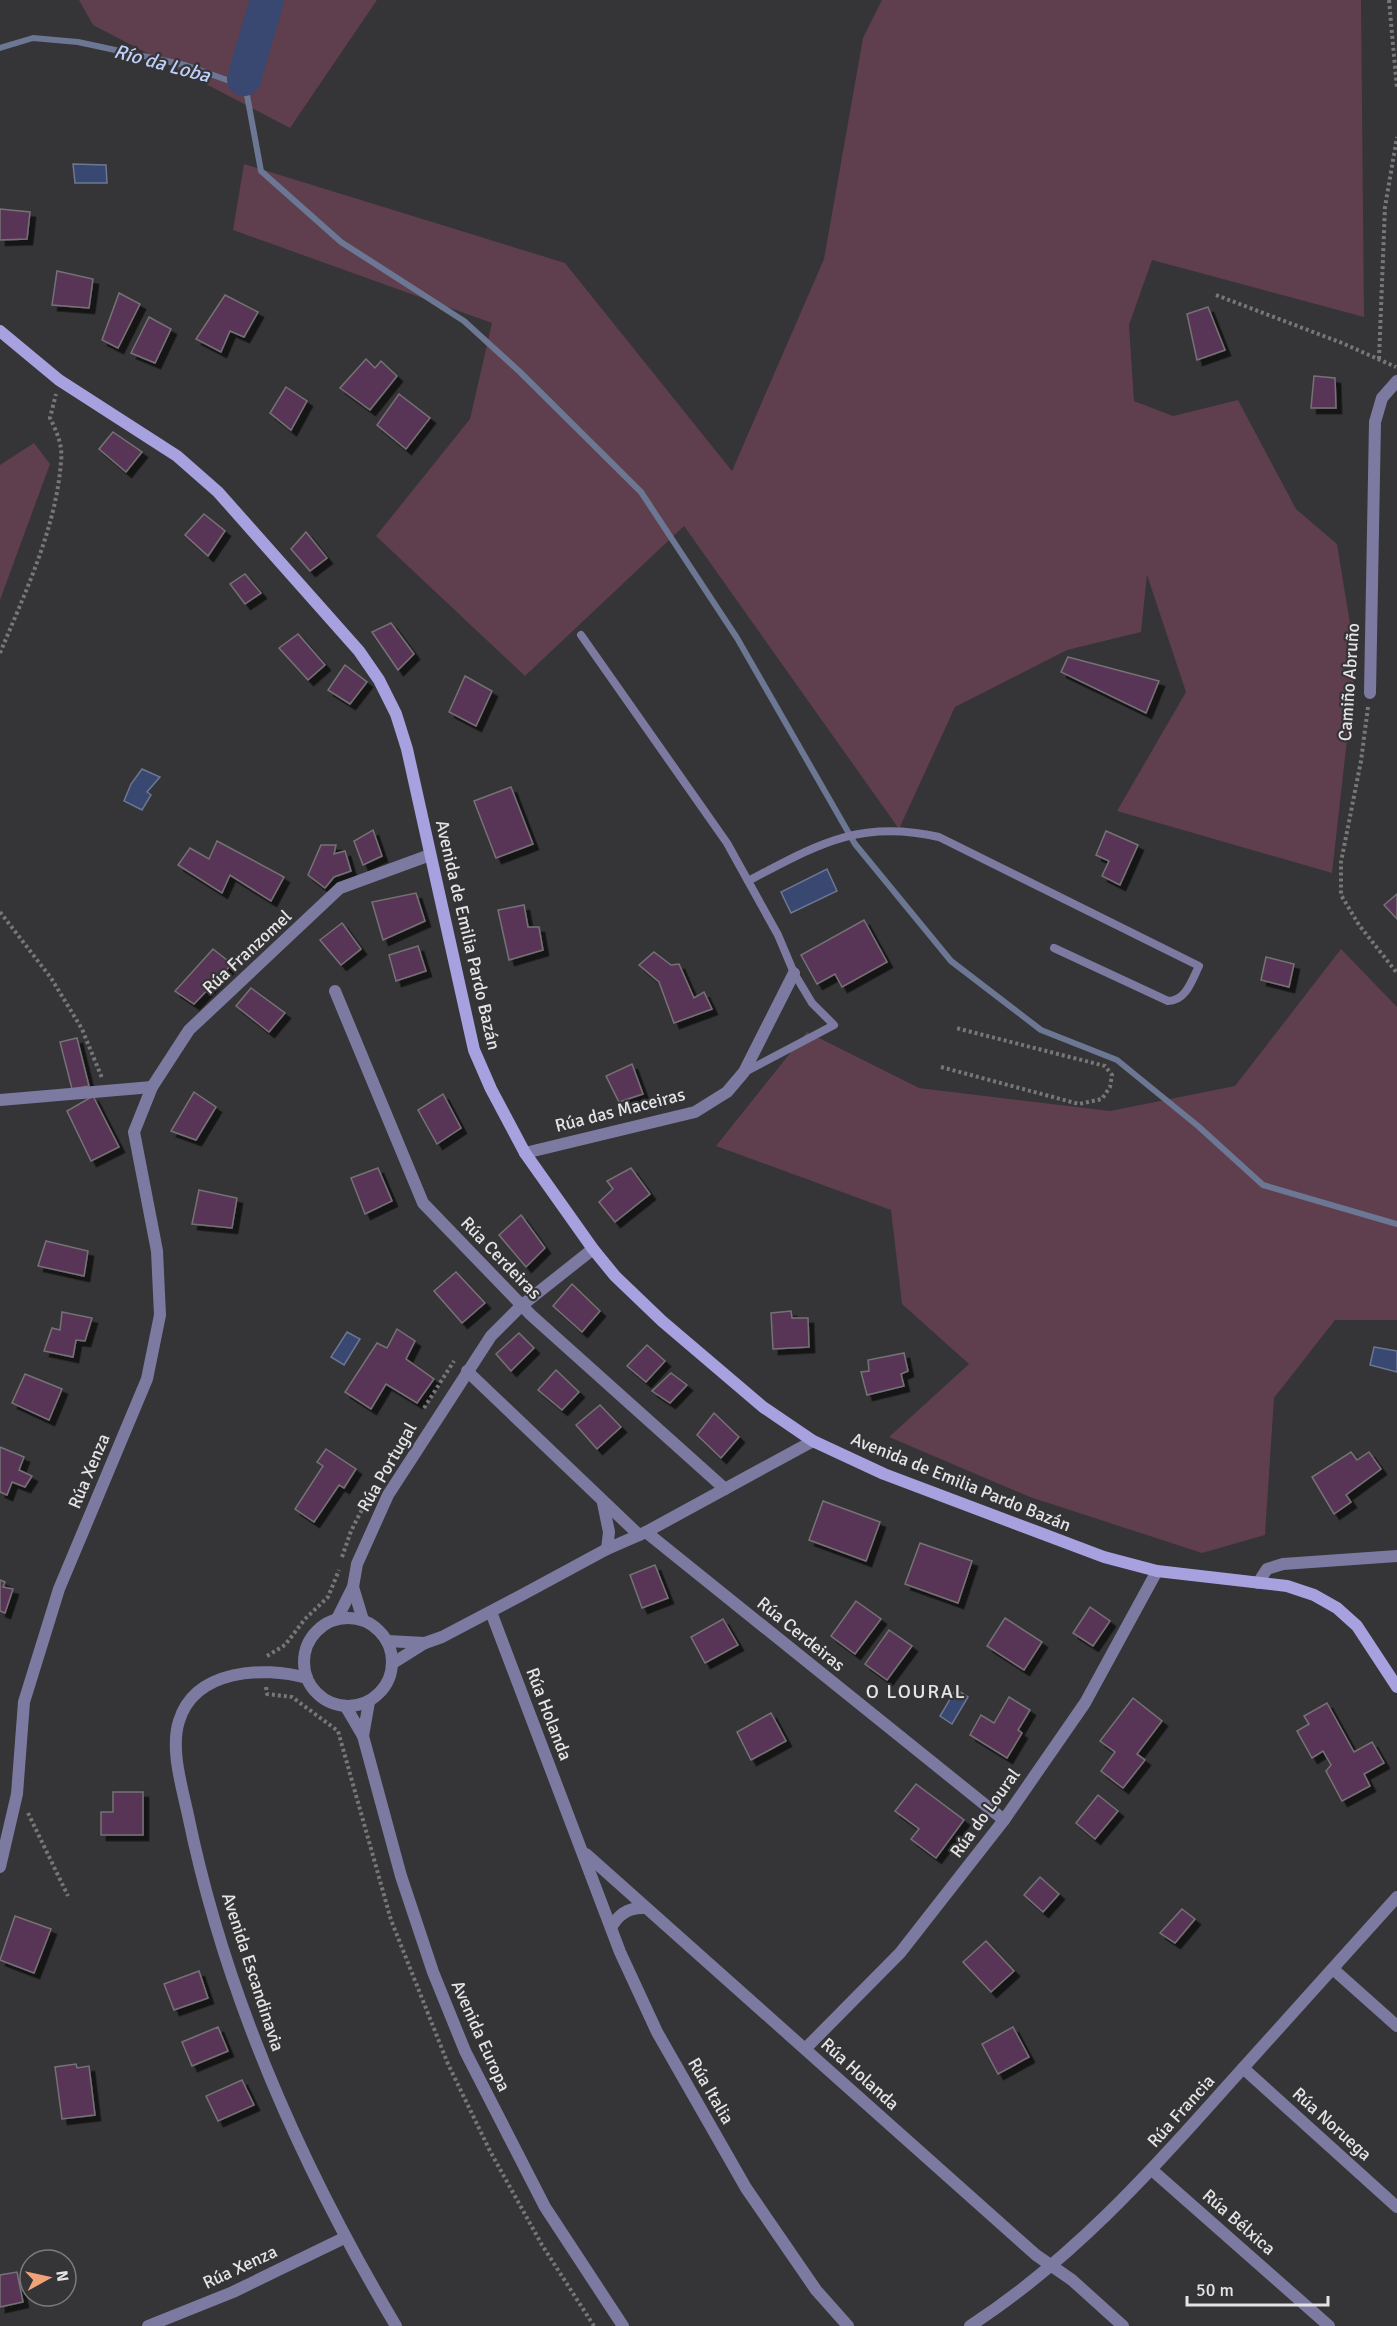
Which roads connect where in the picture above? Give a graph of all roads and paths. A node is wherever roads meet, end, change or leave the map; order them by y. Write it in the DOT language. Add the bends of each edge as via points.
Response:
graph roads {
  1 [pos="1389,0"];
  2 [pos="1397,89"];
  3 [pos="1397,137"];
  4 [pos="1216,295"];
  5 [pos="0,331"];
  6 [pos="1379,359"];
  7 [pos="1397,368"];
  8 [pos="59,380"];
  9 [pos="1397,381"];
  10 [pos="580,635"];
  11 [pos="0,653"];
  12 [pos="1370,693"];
  13 [pos="430,855"];
  14 [pos="748,881"];
  15 [pos="0,912"];
  16 [pos="1054,948"];
  17 [pos="794,973"];
  18 [pos="1397,973"];
  19 [pos="335,991"];
  20 [pos="956,1028"];
  21 [pos="941,1067"];
  22 [pos="744,1072"];
  23 [pos="152,1086"];
  24 [pos="107,1090"];
  25 [pos="0,1100"];
  26 [pos="525,1153"];
  27 [pos="592,1249"];
  28 [pos="521,1306"];
  29 [pos="467,1371"];
  30 [pos="813,1441"];
  31 [pos="725,1489"];
  32 [pos="602,1499"];
  33 [pos="643,1534"];
  34 [pos="607,1549"];
  35 [pos="1397,1556"];
  36 [pos="1157,1571"];
  37 [pos="1258,1583"];
  38 [pos="353,1587"];
  39 [pos="491,1612"];
  40 [pos="337,1619"];
  41 [pos="363,1620"];
  42 [pos="387,1641"];
  43 [pos="425,1643"];
  44 [pos="304,1657"];
  45 [pos="393,1663"];
  46 [pos="278,1671"];
  47 [pos="307,1678"];
  48 [pos="1397,1687"];
  49 [pos="369,1702"];
  50 [pos="346,1707"];
  51 [pos="363,1736"];
  52 [pos="17,1794"];
  53 [pos="1004,1820"];
  54 [pos="583,1850"];
  55 [pos="0,1867"];
  56 [pos="68,1896"];
  57 [pos="1397,1897"];
  58 [pos="645,1908"];
  59 [pos="611,1928"];
  60 [pos="1333,1968"];
  61 [pos="1397,2025"];
  62 [pos="805,2049"];
  63 [pos="1243,2068"];
  64 [pos="1152,2170"];
  65 [pos="1397,2207"];
  66 [pos="344,2238"];
  67 [pos="1052,2266"];
  68 [pos="148,2326"];
  69 [pos="396,2326"];
  70 [pos="623,2326"];
  71 [pos="848,2326"];
  72 [pos="970,2326"];
  73 [pos="1123,2326"];
  74 [pos="1329,2326"];
  1 -- 2 [label="path"];
  3 -- 6 [label="path" via="1385,207"];
  4 -- 6 [label="path"];
  5 -- 8 [label="street, Avenida de Emilia Pardo Bazán"];
  6 -- 7 [label="path"];
  8 -- 11 [label="path" via="50,418 59,435 62,460 51,519"];
  8 -- 13 [label="street, Avenida de Emilia Pardo Bazán" via="177,456 218,492 359,651 396,714"];
  9 -- 12 [label="street, Camiño Abruño" via="1382,398 1375,422"];
  10 -- 14 [label="lane" via="727,843"];
  12 -- 18 [label="path, Camiño Abruño" via="1341,862 1341,896"];
  13 -- 23 [label="street, Rúa Franzomel" via="340,888 189,1030"];
  13 -- 26 [label="street, Avenida de Emilia Pardo Bazán" via="474,1050"];
  14 -- 16 [label="lane" via="814,846 838,838 920,833 939,837 1199,966 1183,995 1168,1001"];
  14 -- 17 [label="lane"];
  15 -- 24 [label="path" via="51,978 82,1029"];
  17 -- 22 [label="street, Rúa das Maceiras"];
  17 -- 22 [label="lane" via="812,1003 834,1025"];
  19 -- 28 [label="street, Rúa Cerdeiras" via="423,1203"];
  20 -- 21 [label="path" via="1105,1066 1112,1075 1110,1087 1102,1099 1079,1104"];
  22 -- 26 [label="street, Rúa das Maceiras" via="727,1092 694,1112"];
  23 -- 24 [label="street"];
  23 -- 52 [label="street, Rúa Xenza" via="134,1132 158,1251 160,1315 147,1378 59,1589 24,1702"];
  24 -- 25 [label="street"];
  26 -- 27 [label="street, Avenida de Emilia Pardo Bazán"];
  27 -- 28 [label="street, Rúa Portugal"];
  27 -- 30 [label="street, Avenida de Emilia Pardo Bazán" via="662,1321 763,1407"];
  28 -- 29 [label="street, Rúa Portugal" via="491,1336"];
  28 -- 31 [label="street, Rúa Cerdeiras"];
  29 -- 32 [label="street"];
  29 -- 38 [label="street, Rúa Portugal" via="388,1495 357,1564"];
  30 -- 31 [label="street"];
  30 -- 36 [label="street, Avenida de Emilia Pardo Bazán" via="895,1478 1104,1557"];
  31 -- 33 [label="street"];
  32 -- 33 [label="street"];
  32 -- 34 [label="street" via="609,1532"];
  33 -- 34 [label="street"];
  33 -- 53 [label="street, Rúa Cerdeiras"];
  34 -- 39 [label="street"];
  35 -- 37 [label="street" via="1282,1564 1267,1569"];
  36 -- 37 [label="street, Avenida de Emilia Pardo Bazán"];
  36 -- 53 [label="street, Rúa do Loural" via="1085,1703"];
  37 -- 48 [label="street, Avenida de Emilia Pardo Bazán" via="1287,1586 1337,1608 1357,1626"];
  38 -- 40 [label="street, Rúa Portugal"];
  38 -- 41 [label="street, Rúa Portugal"];
  39 -- 43 [label="street"];
  39 -- 54 [label="street, Rúa Holanda"];
  40 -- 41 [label="street"];
  40 -- 44 [label="street" via="319,1629"];
  41 -- 42 [label="street"];
  42 -- 43 [label="street"];
  42 -- 45 [label="street"];
  43 -- 45 [label="street"];
  44 -- 46 [label="street, Avenida Escandinavia"];
  44 -- 47 [label="street"];
  45 -- 49 [label="street" via="386,1686"];
  46 -- 47 [label="street, Avenida Escandinavia"];
  46 -- 66 [label="street, Avenida Escandinavia" via="217,1679 191,1697 178,1724 181,1780 198,1860 262,2055"];
  47 -- 50 [label="street" via="326,1701"];
  49 -- 50 [label="street"];
  49 -- 51 [label="street, Avenida Europa"];
  50 -- 51 [label="street, Avenida Europa"];
  51 -- 70 [label="street, Avenida Europa" via="401,1876 465,2051 545,2207"];
  52 -- 55 [label="street, Rúa Xenza"];
  52 -- 56 [label="path"];
  53 -- 62 [label="street, Rúa do Loural" via="900,1953"];
  54 -- 58 [label="street, Rúa Holanda"];
  54 -- 59 [label="street, Rúa Italia"];
  57 -- 60 [label="street, Rúa Francia"];
  58 -- 59 [label="street" via="629,1910"];
  58 -- 62 [label="street, Rúa Holanda"];
  59 -- 71 [label="street, Rúa Italia" via="657,2032 746,2188 816,2290"];
  60 -- 61 [label="street"];
  60 -- 63 [label="street, Rúa Francia"];
  62 -- 67 [label="street, Rúa Holanda"];
  63 -- 64 [label="street, Rúa Francia"];
  63 -- 65 [label="street, Rúa Noruega"];
  64 -- 67 [label="street, Rúa Francia"];
  64 -- 74 [label="street, Rúa Bélxica"];
  66 -- 68 [label="street, Rúa Xenza" via="233,2292"];
  66 -- 69 [label="street, Avenida Escandinavia"];
  67 -- 72 [label="street, Rúa Francia"];
  67 -- 73 [label="street, Rúa Holanda"];
}
